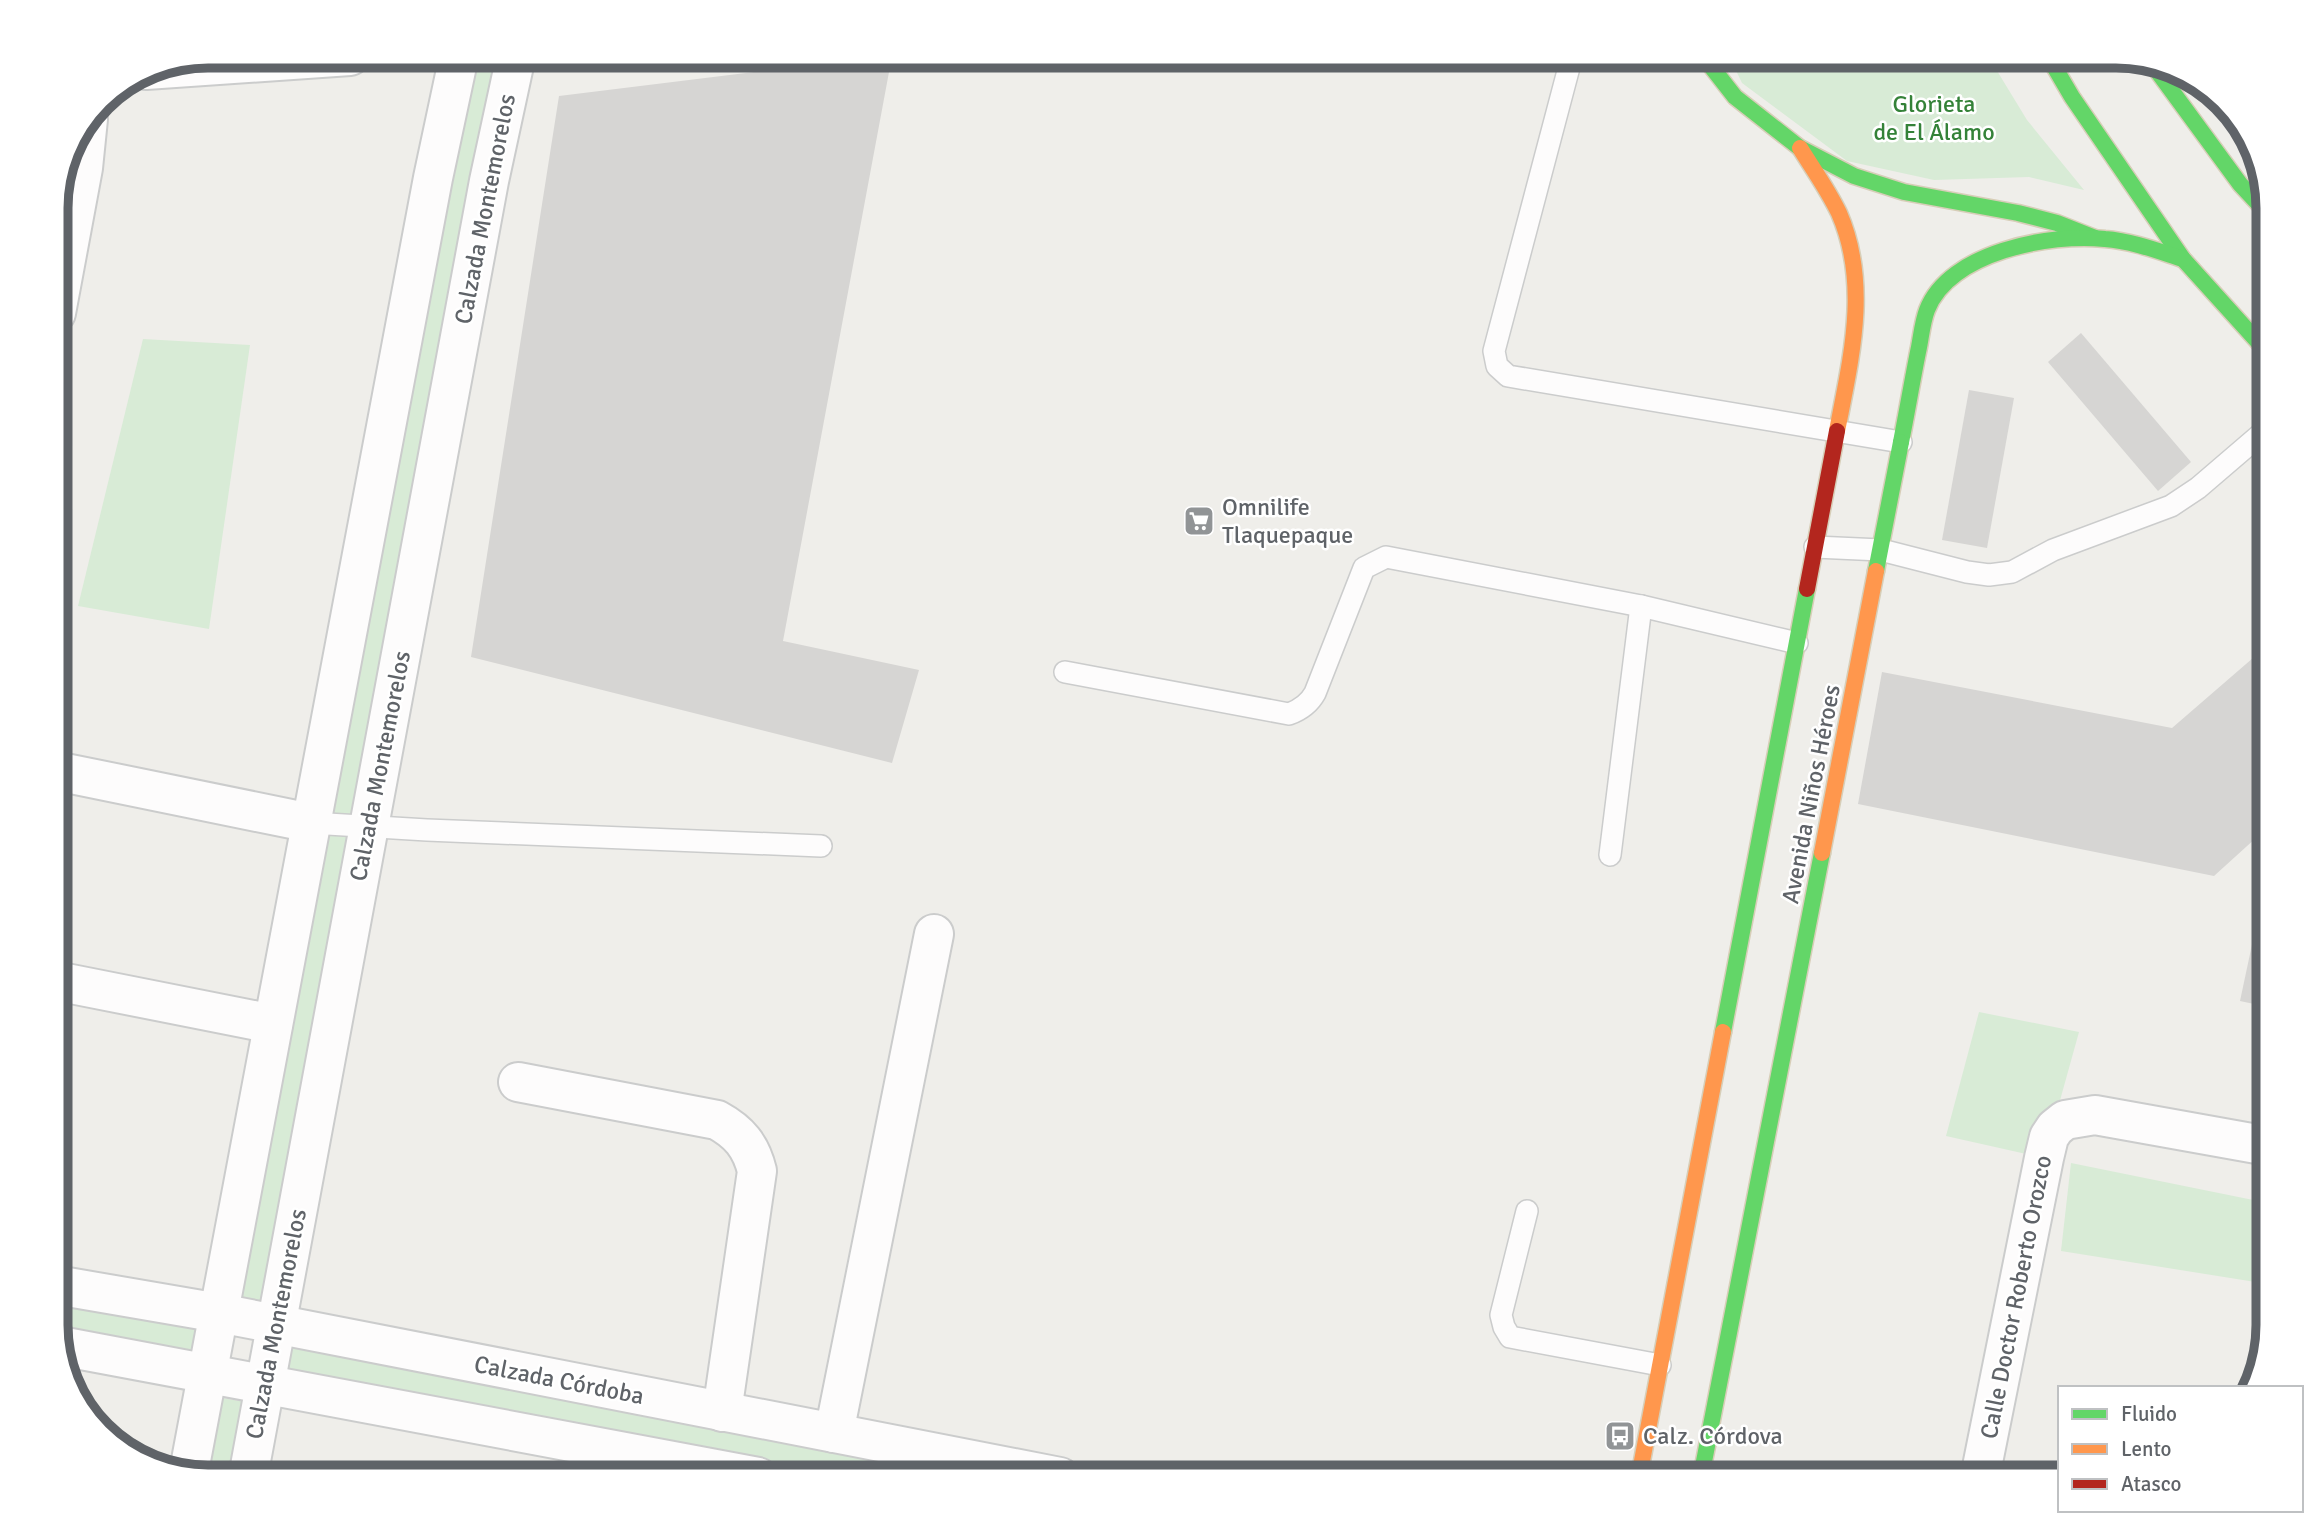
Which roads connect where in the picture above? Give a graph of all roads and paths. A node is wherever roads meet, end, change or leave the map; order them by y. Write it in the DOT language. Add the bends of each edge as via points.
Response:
graph roads {
  1 [pos="456,68"];
  2 [pos="513,68"];
  3 [pos="1569,68"];
  4 [pos="1712,68"];
  5 [pos="2055,68"];
  6 [pos="2161,76"];
  7 [pos="86,141"];
  8 [pos="1800,148"];
  9 [pos="433,178"];
  10 [pos="489,181"];
  11 [pos="2256,201"];
  12 [pos="2095,237"];
  13 [pos="69,243"];
  14 [pos="2183,259"];
  15 [pos="2256,340"];
  16 [pos="393,393"];
  17 [pos="447,407"];
  18 [pos="1837,431"];
  19 [pos="2256,439"];
  20 [pos="1901,442"];
  21 [pos="1815,547"];
  22 [pos="1881,550"];
  23 [pos="354,596"];
  24 [pos="411,605"];
  25 [pos="1641,606"];
  26 [pos="1797,643"];
  27 [pos="1065,672"];
  28 [pos="69,774"];
  29 [pos="312,823"];
  30 [pos="369,827"];
  31 [pos="821,846"];
  32 [pos="1610,855"];
  33 [pos="934,934"];
  34 [pos="69,984"];
  35 [pos="273,1024"];
  36 [pos="518,1082"];
  37 [pos="2256,1144"];
  38 [pos="1527,1211"];
  39 [pos="69,1287"];
  40 [pos="219,1313"];
  41 [pos="276,1325"];
  42 [pos="70,1348"];
  43 [pos="1660,1366"];
  44 [pos="207,1374"];
  45 [pos="265,1384"];
  46 [pos="722,1412"];
  47 [pos="835,1433"];
  48 [pos="190,1464"];
  49 [pos="250,1465"];
  50 [pos="694,1465"];
  51 [pos="968,1465"];
  52 [pos="1641,1465"];
  53 [pos="1704,1465"];
  54 [pos="1982,1465"];
  1 -- 9 [label="street"];
  2 -- 10 [label="street, Calzada Montemorelos"];
  3 -- 18 [label="lane" via="1494,351 1497,366 1508,376"];
  4 -- 8 [label="main road, Avenida Niños Héroes" via="1735,97"];
  5 -- 14 [label="main road"];
  6 -- 11 [label="main road"];
  7 -- 13 [label="street"];
  8 -- 12 [label="main road, Avenida Niños Héroes" via="1854,176 1904,192 2018,213"];
  8 -- 18 [label="main road, Avenida Niños Héroes" via="1839,215 1852,249 1858,284 1858,320"];
  9 -- 10 [label="street"];
  9 -- 16 [label="street"];
  10 -- 17 [label="street, Calzada Montemorelos"];
  12 -- 14 [label="main road, Avenida Niños Héroes"];
  12 -- 20 [label="main road, Avenida Niños Héroes" via="2036,243 1997,253 1945,281 1926,312"];
  14 -- 15 [label="main road"];
  16 -- 17 [label="street"];
  16 -- 23 [label="street"];
  17 -- 24 [label="street, Calzada Montemorelos"];
  18 -- 20 [label="lane"];
  18 -- 21 [label="main road, Avenida Niños Héroes"];
  19 -- 22 [label="lane" via="2171,506 2053,550 2012,572 1966,572"];
  20 -- 22 [label="main road, Avenida Niños Héroes"];
  21 -- 22 [label="lane"];
  21 -- 26 [label="main road, Avenida Niños Héroes"];
  22 -- 53 [label="main road, Avenida Niños Héroes"];
  23 -- 24 [label="street"];
  23 -- 29 [label="street"];
  24 -- 30 [label="street, Calzada Montemorelos"];
  25 -- 26 [label="lane"];
  25 -- 27 [label="lane" via="1386,557 1364,568 1311,701 1289,714"];
  25 -- 32 [label="lane"];
  26 -- 43 [label="main road, Avenida Niños Héroes"];
  28 -- 29 [label="street"];
  29 -- 30 [label="lane"];
  29 -- 35 [label="street"];
  30 -- 31 [label="lane"];
  30 -- 41 [label="street, Calzada Montemorelos"];
  33 -- 47 [label="street"];
  34 -- 35 [label="street"];
  35 -- 40 [label="street"];
  36 -- 46 [label="street" via="717,1120 744,1140 757,1171"];
  37 -- 54 [label="street, Calle Doctor Roberto Orozco" via="2095,1115 2065,1120 2055,1128 2044,1158"];
  38 -- 43 [label="lane" via="1501,1315 1506,1333"];
  39 -- 40 [label="street, Calzada Córdoba"];
  40 -- 41 [label="street, Calzada Córdoba"];
  40 -- 44 [label="street"];
  41 -- 45 [label="street, Calzada Montemorelos"];
  41 -- 46 [label="street, Calzada Córdoba"];
  42 -- 44 [label="street"];
  43 -- 52 [label="main road, Avenida Niños Héroes"];
  44 -- 45 [label="street"];
  44 -- 48 [label="street"];
  45 -- 49 [label="street, Calzada Montemorelos"];
  45 -- 50 [label="street"];
  46 -- 47 [label="street, Calzada Córdoba"];
  47 -- 51 [label="street, Calzada Córdoba"];
}
